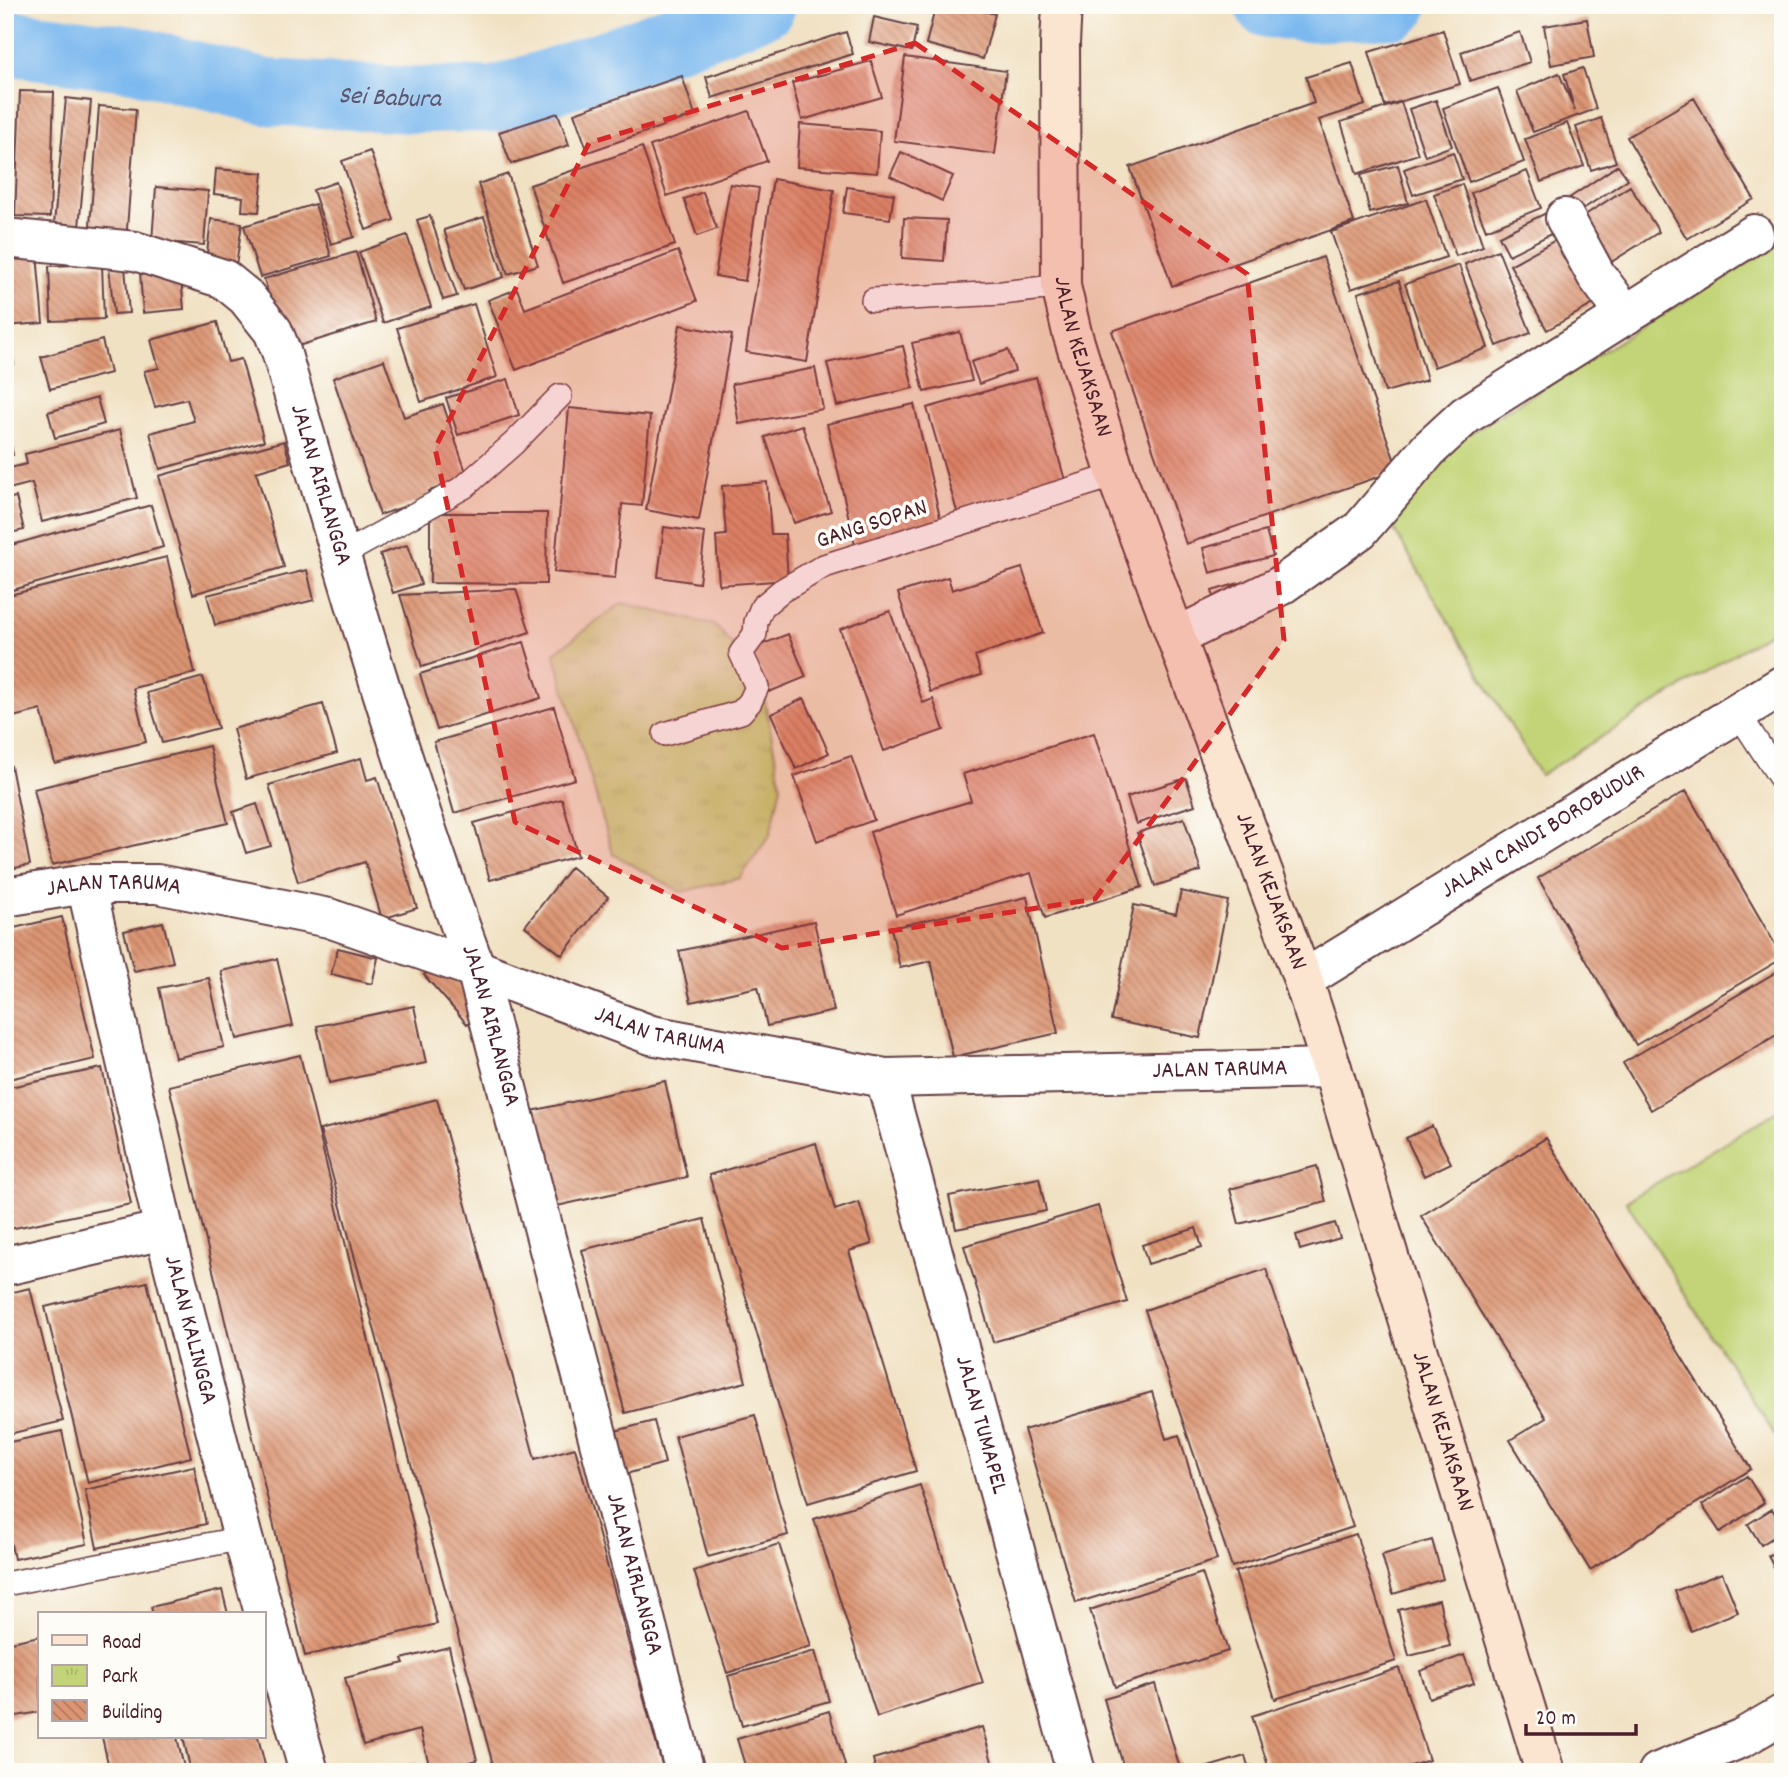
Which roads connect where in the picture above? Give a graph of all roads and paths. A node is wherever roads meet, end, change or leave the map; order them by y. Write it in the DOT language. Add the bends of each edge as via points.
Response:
graph roads {
  1 [pos="1062,5"];
  2 [pos="1565,218"];
  3 [pos="1754,234"];
  4 [pos="5,238"];
  5 [pos="1060,286"];
  6 [pos="873,300"];
  7 [pos="1626,315"];
  8 [pos="560,396"];
  9 [pos="1116,475"];
  10 [pos="340,556"];
  11 [pos="1178,636"];
  12 [pos="1783,685"];
  13 [pos="1738,713"];
  14 [pos="665,734"];
  15 [pos="1783,782"];
  16 [pos="86,884"];
  17 [pos="5,897"];
  18 [pos="476,970"];
  19 [pos="1303,980"];
  20 [pos="1332,1068"];
  21 [pos="885,1078"];
  22 [pos="164,1230"];
  23 [pos="5,1266"];
  24 [pos="243,1538"];
  25 [pos="5,1584"];
  26 [pos="264,1612"];
  27 [pos="266,1620"];
  28 [pos="1783,1714"];
  29 [pos="309,1772"];
  30 [pos="685,1772"];
  31 [pos="1076,1772"];
  32 [pos="1545,1772"];
  33 [pos="1658,1772"];
  1 -- 5 [label="main road, JALAN KEJAKSAAN"];
  2 -- 7 [label="street" via="1596,275"];
  3 -- 7 [label="street"];
  4 -- 10 [label="street, JALAN AIRLANGGA" via="135,251 224,279 246,297 273,331 281,351"];
  5 -- 6 [label="lane"];
  5 -- 9 [label="main road, JALAN KEJAKSAAN"];
  7 -- 11 [label="street" via="1466,415 1429,449 1360,530 1280,586"];
  8 -- 10 [label="lane" via="464,487"];
  9 -- 11 [label="main road, JALAN KEJAKSAAN"];
  9 -- 14 [label="lane, GANG SOPAN" via="824,566 762,607 754,634 741,653 757,687 741,712"];
  10 -- 18 [label="street, JALAN AIRLANGGA"];
  11 -- 19 [label="main road, JALAN KEJAKSAAN"];
  12 -- 13 [label="street, JALAN CANDI BOROBUDUR"];
  13 -- 15 [label="lane"];
  13 -- 19 [label="street, JALAN CANDI BOROBUDUR"];
  16 -- 17 [label="street, JALAN TARUMA"];
  16 -- 18 [label="street, JALAN TARUMA" via="157,884 328,918"];
  16 -- 22 [label="street, JALAN KALINGGA"];
  18 -- 21 [label="street, JALAN TARUMA" via="651,1035"];
  18 -- 30 [label="street, JALAN AIRLANGGA"];
  19 -- 20 [label="main road, JALAN KEJAKSAAN"];
  20 -- 21 [label="street, JALAN TARUMA"];
  20 -- 32 [label="main road, JALAN KEJAKSAAN"];
  21 -- 31 [label="street, JALAN TUMAPEL"];
  22 -- 23 [label="street"];
  22 -- 24 [label="street, JALAN KALINGGA"];
  24 -- 25 [label="lane"];
  24 -- 26 [label="street, JALAN KALINGGA"];
  27 -- 29 [label="street, JALAN KALINGGA"];
  28 -- 33 [label="street" via="1742,1738"];
}
